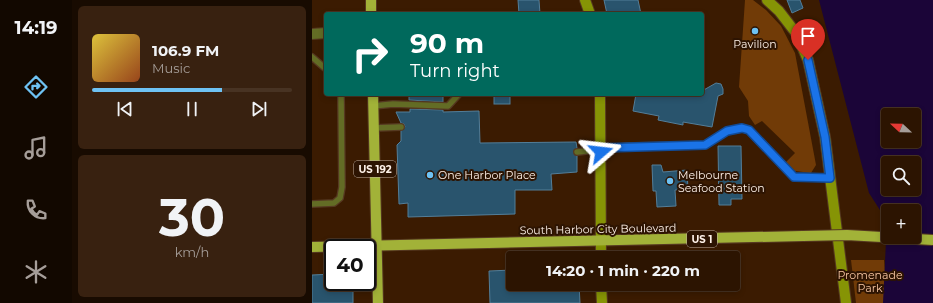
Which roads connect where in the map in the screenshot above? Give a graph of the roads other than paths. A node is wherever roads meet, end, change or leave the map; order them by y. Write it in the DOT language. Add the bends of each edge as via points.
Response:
graph roads {
  1 [pos="371,0"];
  2 [pos="585,0"];
  3 [pos="768,0"];
  4 [pos="371,12"];
  5 [pos="589,12"];
  6 [pos="324,33"];
  7 [pos="312,34"];
  8 [pos="312,57"];
  9 [pos="324,67"];
  10 [pos="341,96"];
  11 [pos="373,96"];
  12 [pos="458,96"];
  13 [pos="600,96"];
  14 [pos="373,106"];
  15 [pos="401,127"];
  16 [pos="374,128"];
  17 [pos="601,148"];
  18 [pos="577,152"];
  19 [pos="830,178"];
  20 [pos="312,204"];
  21 [pos="376,239"];
  22 [pos="933,240"];
  23 [pos="600,241"];
  24 [pos="376,245"];
  25 [pos="312,247"];
  26 [pos="324,247"];
  27 [pos="601,251"];
  28 [pos="602,291"];
  29 [pos="378,303"];
  30 [pos="602,303"];
  31 [pos="846,303"];
  1 -- 4 [label="main road"];
  2 -- 5 [label="street"];
  3 -- 19 [label="street" via="796,33 808,60 825,137"];
  6 -- 7 [label="street"];
  8 -- 9 [label="lane"];
  10 -- 20 [label="lane" via="340,198 334,203"];
  11 -- 14 [label="main road, US 192"];
  12 -- 14 [label="lane" via="448,106"];
  13 -- 17 [label="street"];
  14 -- 16 [label="main road, US 192"];
  15 -- 16 [label="lane"];
  16 -- 21 [label="main road, US 192"];
  17 -- 18 [label="lane"];
  17 -- 19 [label="lane" via="705,145 727,131 742,128 749,130 794,177"];
  17 -- 23 [label="street"];
  19 -- 31 [label="street"];
  22 -- 23 [label="main road, South Harbor City Boulevard / US 1, bridge" via="803,236"];
  23 -- 24 [label="main road, South Harbor City Boulevard / US 1"];
  23 -- 27 [label="street"];
  24 -- 29 [label="main road, US 192"];
  25 -- 26 [label="main road, South Harbor City Boulevard / US 1"];
  28 -- 30 [label="street"];
}
